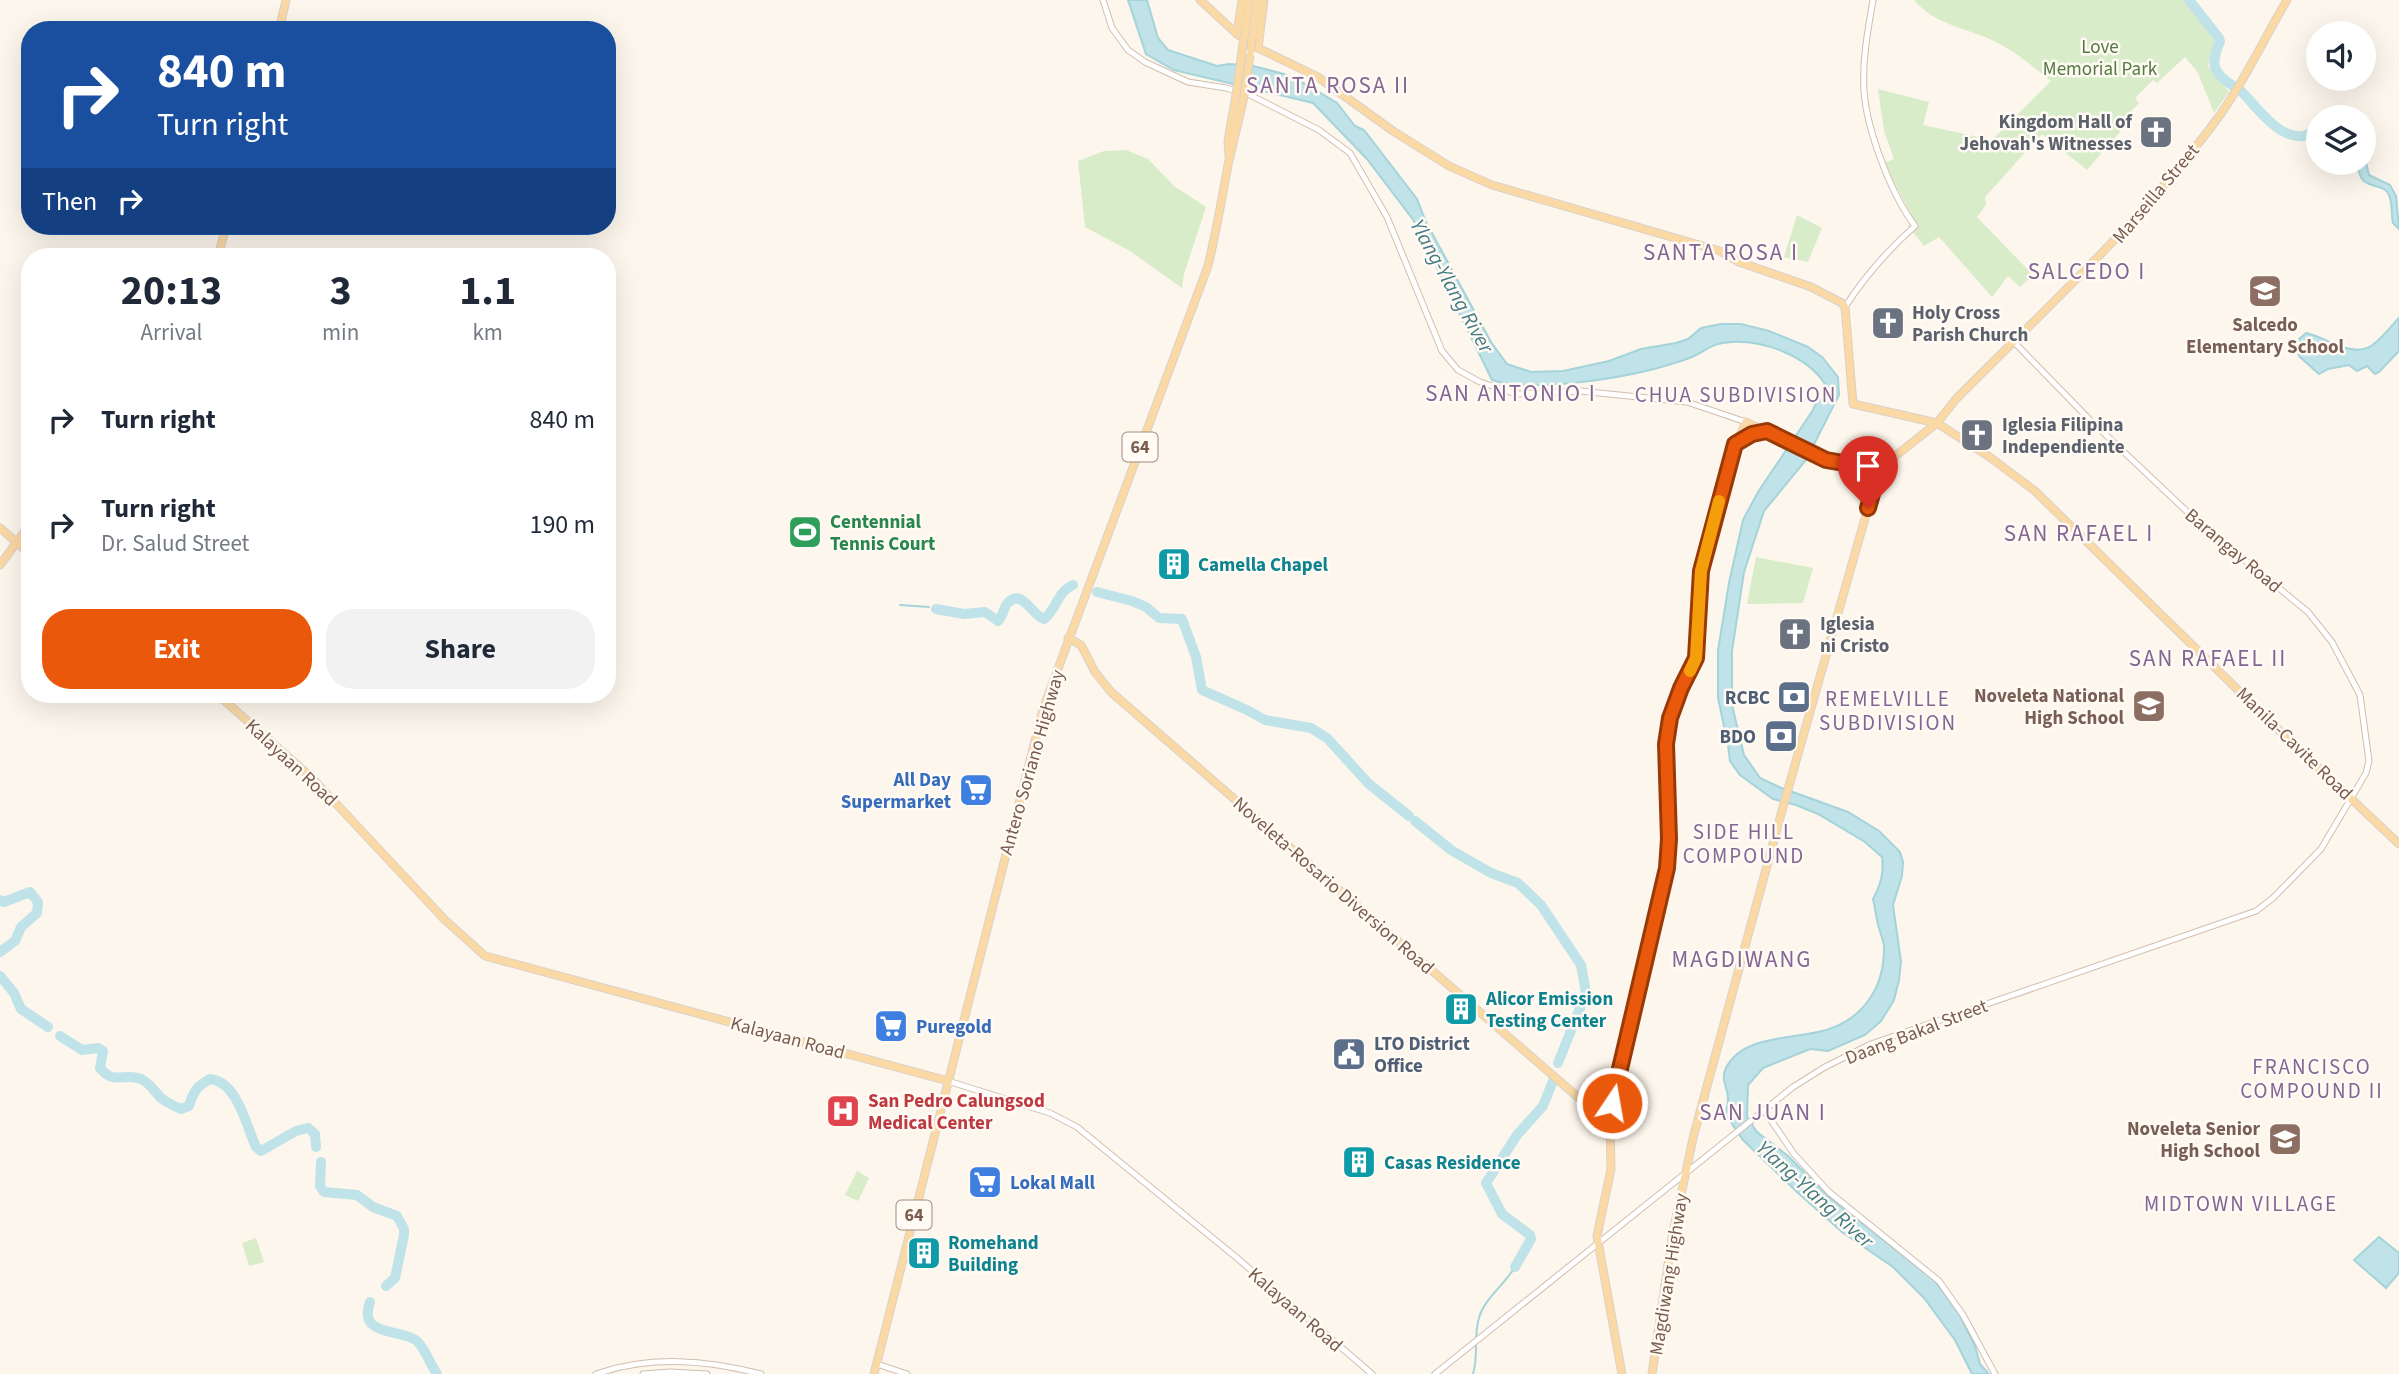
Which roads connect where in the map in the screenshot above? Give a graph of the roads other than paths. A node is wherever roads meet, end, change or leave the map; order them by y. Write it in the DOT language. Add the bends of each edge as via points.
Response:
graph roads {
  1 [pos="286,0"];
  2 [pos="1103,0"];
  3 [pos="1200,0"];
  4 [pos="1242,0"];
  5 [pos="1249,0"];
  6 [pos="1257,0"];
  7 [pos="1264,0"];
  8 [pos="1873,0"];
  9 [pos="2287,0"];
  10 [pos="281,21"];
  11 [pos="1241,33"];
  12 [pos="1253,51"];
  13 [pos="1240,95"];
  14 [pos="1844,307"];
  15 [pos="2014,342"];
  16 [pos="1746,422"];
  17 [pos="1937,423"];
  18 [pos="1767,431"];
  19 [pos="1735,444"];
  20 [pos="1879,469"];
  21 [pos="0,528"];
  22 [pos="21,536"];
  23 [pos="16,542"];
  24 [pos="21,546"];
  25 [pos="0,565"];
  26 [pos="1068,638"];
  27 [pos="227,703"];
  28 [pos="2352,798"];
  29 [pos="2399,844"];
  30 [pos="948,1082"];
  31 [pos="1765,1110"];
  32 [pos="1610,1125"];
  33 [pos="1684,1175"];
  34 [pos="1598,1244"];
  35 [pos="711,1364"];
  36 [pos="877,1364"];
  37 [pos="596,1374"];
  38 [pos="643,1374"];
  39 [pos="708,1374"];
  40 [pos="761,1374"];
  41 [pos="874,1374"];
  42 [pos="906,1374"];
  43 [pos="1372,1374"];
  44 [pos="1435,1374"];
  45 [pos="1622,1374"];
  46 [pos="1652,1374"];
  47 [pos="1995,1374"];
  1 -- 10 [label="main road"];
  2 -- 16 [label="street" via="1112,29 1128,50 1145,62 1188,82 1250,95 1319,130 1350,153 1387,217 1442,351 1458,370 1516,394 1580,391 1686,402"];
  3 -- 11 [label="main road"];
  4 -- 11 [label="main road"];
  5 -- 11 [label="main road, Antero Soriano Highway / 64"];
  6 -- 12 [label="main road, Antero Soriano Highway / 64, bridge"];
  7 -- 12 [label="main road"];
  8 -- 14 [label="street" via="1866,52 1867,110 1883,171 1915,226 1887,251"];
  9 -- 15 [label="main road, Marseilla Street" via="2221,114 2186,158 2100,257"];
  11 -- 12 [label="main road"];
  11 -- 13 [label="main road, Antero Soriano Highway / 64, bridge"];
  12 -- 13 [label="main road, Antero Soriano Highway / 64, bridge"];
  12 -- 14 [label="main road" via="1318,77 1438,161 1474,178 1720,251 1811,287"];
  13 -- 26 [label="main road, Antero Soriano Highway / 64" via="1228,141 1219,221 1201,286"];
  14 -- 17 [label="main road" via="1853,404"];
  15 -- 17 [label="main road, Marseilla Street"];
  15 -- 28 [label="street, Barangay Road" via="2196,520 2320,625 2351,675 2363,707 2368,766"];
  16 -- 18 [label="main road"];
  16 -- 19 [label="main road"];
  17 -- 20 [label="main road"];
  17 -- 28 [label="main road, Manila-Cavite Road" via="2049,503"];
  18 -- 19 [label="main road"];
  18 -- 20 [label="main road" via="1811,454"];
  19 -- 32 [label="main road" via="1701,571 1696,658 1670,718 1667,868"];
  20 -- 33 [label="main road, Magdiwang Highway"];
  21 -- 23 [label="main road"];
  22 -- 23 [label="main road"];
  23 -- 24 [label="main road"];
  23 -- 25 [label="main road"];
  26 -- 30 [label="main road, Antero Soriano Highway / 64" via="1027,768"];
  26 -- 32 [label="main road, Noveleta-Rosario Diversion Road" via="1081,645 1094,672 1111,692"];
  27 -- 30 [label="main road, Kalayaan Road" via="312,778 444,919 485,956"];
  28 -- 29 [label="main road, Manila-Cavite Road"];
  28 -- 31 [label="street, Daang Bakal Street" via="2321,849 2256,911 1871,1044 1825,1067"];
  30 -- 36 [label="main road, Antero Soriano Highway / 64"];
  30 -- 43 [label="street, Kalayaan Road" via="1050,1113 1077,1127"];
  31 -- 33 [label="street, Daang Bakal Street"];
  31 -- 47 [label="street" via="1794,1154 1829,1192 1940,1281"];
  32 -- 34 [label="main road" via="1611,1169"];
  33 -- 34 [label="street, Daang Bakal Street"];
  33 -- 46 [label="main road, Magdiwang Highway"];
  34 -- 44 [label="street, Daang Bakal Street"];
  34 -- 45 [label="main road"];
  35 -- 37 [label="street" via="669,1361"];
  35 -- 39 [label="street"];
  35 -- 40 [label="street"];
  36 -- 41 [label="main road, Antero Soriano Highway / 64"];
  36 -- 42 [label="street"];
  38 -- 39 [label="street"];
}
